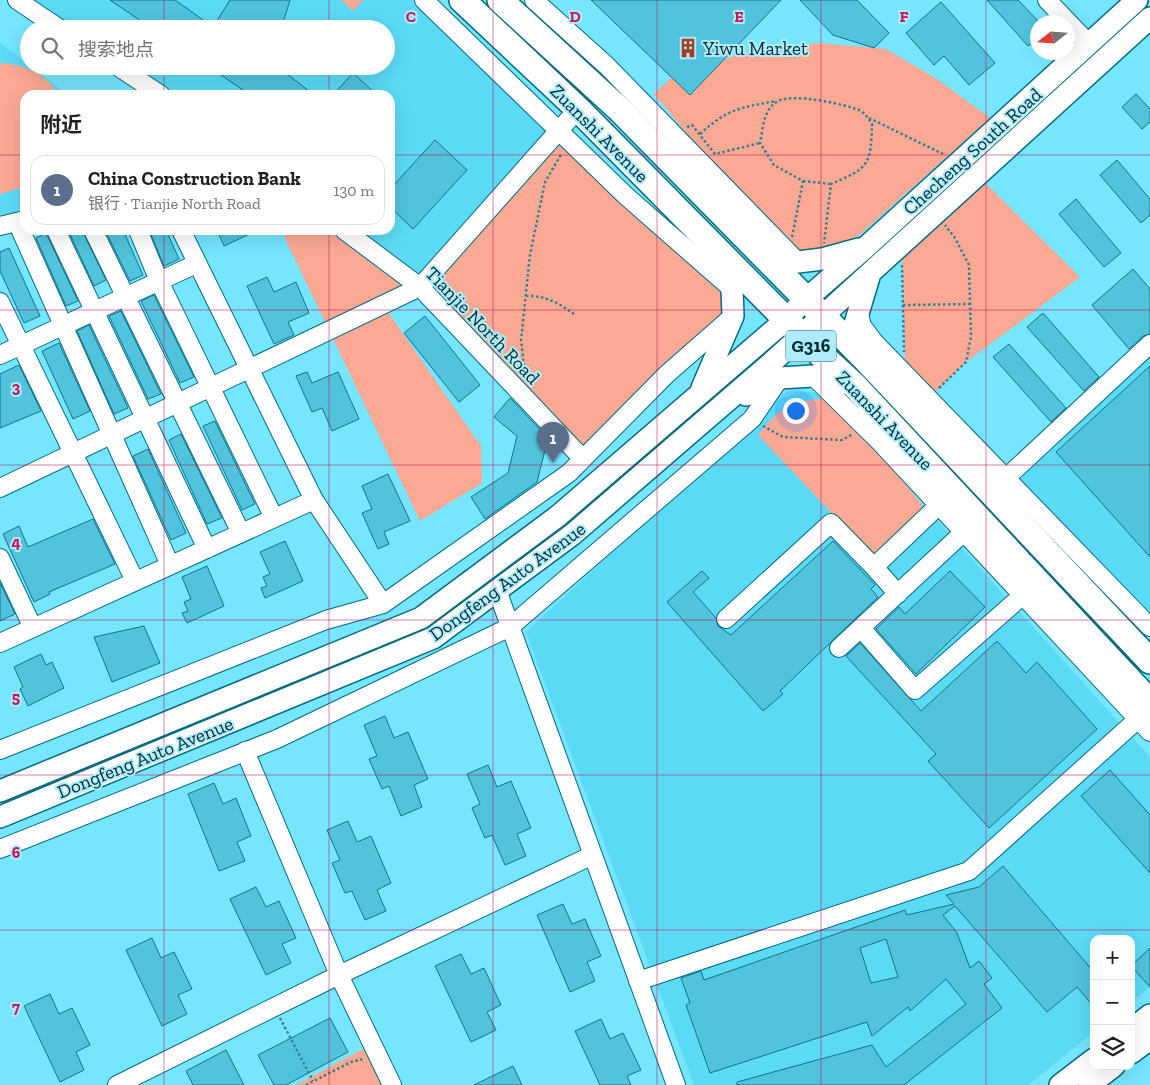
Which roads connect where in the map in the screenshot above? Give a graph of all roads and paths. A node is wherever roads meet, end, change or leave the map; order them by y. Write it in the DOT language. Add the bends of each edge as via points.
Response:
graph roads {
  1 [pos="17,0"];
  2 [pos="424,0"];
  3 [pos="462,0"];
  4 [pos="500,0"];
  5 [pos="534,0"];
  6 [pos="1047,0"];
  7 [pos="1137,0"];
  8 [pos="1150,18"];
  9 [pos="47,20"];
  10 [pos="498,34"];
  11 [pos="1089,44"];
  12 [pos="478,53"];
  13 [pos="131,75"];
  14 [pos="618,77"];
  15 [pos="153,90"];
  16 [pos="778,101"];
  17 [pos="578,109"];
  18 [pos="624,115"];
  19 [pos="868,117"];
  20 [pos="671,132"];
  21 [pos="700,134"];
  22 [pos="564,137"];
  23 [pos="760,143"];
  24 [pos="959,162"];
  25 [pos="803,181"];
  26 [pos="831,184"];
  27 [pos="936,215"];
  28 [pos="14,223"];
  29 [pos="58,235"];
  30 [pos="95,235"];
  31 [pos="140,235"];
  32 [pos="183,235"];
  33 [pos="351,235"];
  34 [pos="753,246"];
  35 [pos="902,246"];
  36 [pos="716,247"];
  37 [pos="866,247"];
  38 [pos="793,258"];
  39 [pos="822,259"];
  40 [pos="196,264"];
  41 [pos="870,275"];
  42 [pos="159,281"];
  43 [pos="420,287"];
  44 [pos="732,289"];
  45 [pos="526,296"];
  46 [pos="125,297"];
  47 [pos="805,300"];
  48 [pos="0,302"];
  49 [pos="970,304"];
  50 [pos="903,305"];
  51 [pos="858,309"];
  52 [pos="93,312"];
  53 [pos="574,314"];
  54 [pos="732,316"];
  55 [pos="822,317"];
  56 [pos="62,326"];
  57 [pos="794,328"];
  58 [pos="1150,344"];
  59 [pos="21,345"];
  60 [pos="0,355"];
  61 [pos="868,362"];
  62 [pos="249,369"];
  63 [pos="905,373"];
  64 [pos="813,376"];
  65 [pos="780,378"];
  66 [pos="854,385"];
  67 [pos="211,387"];
  68 [pos="700,394"];
  69 [pos="929,398"];
  70 [pos="529,402"];
  71 [pos="177,403"];
  72 [pos="719,408"];
  73 [pos="144,419"];
  74 [pos="752,419"];
  75 [pos="866,429"];
  76 [pos="111,435"];
  77 [pos="73,453"];
  78 [pos="583,459"];
  79 [pos="1006,478"];
  80 [pos="0,488"];
  81 [pos="314,500"];
  82 [pos="939,506"];
  83 [pos="967,506"];
  84 [pos="274,518"];
  85 [pos="964,532"];
  86 [pos="241,533"];
  87 [pos="206,549"];
  88 [pos="0,558"];
  89 [pos="170,565"];
  90 [pos="874,567"];
  91 [pos="135,581"];
  92 [pos="497,590"];
  93 [pos="1018,590"];
  94 [pos="898,594"];
  95 [pos="383,604"];
  96 [pos="726,619"];
  97 [pos="510,626"];
  98 [pos="1150,627"];
  99 [pos="33,628"];
  100 [pos="867,635"];
  101 [pos="0,643"];
  102 [pos="839,648"];
  103 [pos="1150,661"];
  104 [pos="1146,709"];
  105 [pos="1150,732"];
  106 [pos="0,750"];
  107 [pos="245,751"];
  108 [pos="0,792"];
  109 [pos="0,817"];
  110 [pos="0,849"];
  111 [pos="593,855"];
  112 [pos="339,975"];
  113 [pos="638,981"];
  114 [pos="274,1007"];
  115 [pos="1150,1016"];
  116 [pos="1135,1027"];
  117 [pos="1150,1039"];
  118 [pos="1135,1050"];
  119 [pos="371,1057"];
  120 [pos="1090,1062"];
  121 [pos="1109,1070"];
  122 [pos="313,1082"];
  123 [pos="117,1085"];
  124 [pos="306,1085"];
  125 [pos="392,1085"];
  126 [pos="676,1085"];
  127 [pos="1060,1085"];
  128 [pos="1090,1085"];
  1 -- 9 [label="street"];
  2 -- 12 [label="street"];
  3 -- 10 [label="highway, Zuanshi Avenue / G316"];
  4 -- 18 [label="highway, Zuanshi Avenue / G316"];
  5 -- 14 [label="street"];
  6 -- 11 [label="street"];
  7 -- 11 [label="main road, Checheng South Road"];
  8 -- 27 [label="main road, Checheng South Road"];
  10 -- 12 [label="street"];
  10 -- 17 [label="highway, Zuanshi Avenue / G316"];
  11 -- 24 [label="main road, Checheng South Road"];
  12 -- 22 [label="street"];
  13 -- 15 [label="street"];
  14 -- 18 [label="street"];
  14 -- 20 [label="street"];
  16 -- 19 [label="path" via="824,102 860,111"];
  16 -- 21 [label="path" via="734,109"];
  16 -- 23 [label="path" via="766,115"];
  17 -- 22 [label="street"];
  17 -- 36 [label="highway, Zuanshi Avenue / G316"];
  18 -- 34 [label="highway, Zuanshi Avenue / G316"];
  19 -- 24 [label="path"];
  19 -- 26 [label="path" via="872,124 871,156 856,174"];
  20 -- 21 [label="path" via="692,125"];
  20 -- 38 [label="street"];
  21 -- 23 [label="path" via="715,154"];
  22 -- 43 [label="street"];
  22 -- 44 [label="street"];
  22 -- 45 [label="path" via="545,182 530,255"];
  23 -- 25 [label="path" via="774,165"];
  24 -- 37 [label="main road, Checheng South Road"];
  25 -- 26 [label="path"];
  25 -- 38 [label="path"];
  26 -- 39 [label="path"];
  27 -- 35 [label="main road, Checheng South Road"];
  27 -- 49 [label="path" via="955,238 969,264"];
  28 -- 56 [label="street"];
  29 -- 52 [label="street"];
  30 -- 46 [label="street"];
  31 -- 42 [label="street"];
  32 -- 40 [label="street"];
  33 -- 43 [label="street, Tianjie North Road"];
  34 -- 38 [label="main road"];
  34 -- 47 [label="highway, Zuanshi Avenue / G316"];
  35 -- 41 [label="main road, Checheng South Road"];
  35 -- 50 [label="path"];
  36 -- 44 [label="main road"];
  36 -- 57 [label="highway, Zuanshi Avenue / G316"];
  37 -- 39 [label="main road"];
  37 -- 47 [label="main road, Checheng South Road"];
  38 -- 39 [label="main road"];
  40 -- 42 [label="street"];
  40 -- 62 [label="street"];
  41 -- 51 [label="main road"];
  41 -- 55 [label="main road, Checheng South Road"];
  42 -- 46 [label="street"];
  42 -- 67 [label="street"];
  43 -- 62 [label="street"];
  43 -- 70 [label="street, Tianjie North Road"];
  44 -- 54 [label="main road"];
  45 -- 53 [label="path" via="539,295"];
  45 -- 70 [label="path" via="521,340"];
  46 -- 52 [label="street"];
  46 -- 71 [label="street"];
  47 -- 55 [label="highway, Zuanshi Avenue / G316"];
  47 -- 57 [label="main road, Dongfeng Auto Avenue"];
  48 -- 59 [label="street"];
  49 -- 50 [label="path"];
  49 -- 69 [label="path" via="971,337 966,362"];
  50 -- 63 [label="path"];
  51 -- 61 [label="main road" via="854,327"];
  51 -- 63 [label="street" via="862,326"];
  52 -- 56 [label="street"];
  52 -- 73 [label="street"];
  54 -- 68 [label="main road"];
  54 -- 78 [label="street" via="667,374"];
  55 -- 57 [label="main road, Dongfeng Auto Avenue"];
  55 -- 61 [label="highway, Zuanshi Avenue / G316"];
  56 -- 59 [label="street"];
  56 -- 76 [label="street"];
  57 -- 66 [label="highway, Zuanshi Avenue / G316"];
  57 -- 68 [label="main road, Dongfeng Auto Avenue"];
  57 -- 72 [label="main road, Dongfeng Auto Avenue"];
  58 -- 79 [label="street"];
  59 -- 60 [label="street"];
  59 -- 77 [label="street"];
  61 -- 103 [label="highway, Zuanshi Avenue / G316"];
  62 -- 67 [label="street"];
  62 -- 81 [label="street"];
  63 -- 69 [label="street"];
  64 -- 65 [label="main road"];
  64 -- 66 [label="main road"];
  64 -- 75 [label="street"];
  65 -- 72 [label="main road"];
  65 -- 74 [label="street"];
  66 -- 83 [label="highway, Zuanshi Avenue / G316"];
  67 -- 71 [label="street"];
  67 -- 84 [label="street"];
  68 -- 108 [label="main road, Dongfeng Auto Avenue" via="558,516 421,618"];
  69 -- 79 [label="street"];
  70 -- 78 [label="street, Tianjie North Road"];
  71 -- 73 [label="street"];
  71 -- 86 [label="street"];
  72 -- 92 [label="main road, Dongfeng Auto Avenue" via="573,534"];
  73 -- 76 [label="street"];
  73 -- 87 [label="street"];
  74 -- 75 [label="path" via="783,437 842,440"];
  74 -- 97 [label="street"];
  75 -- 82 [label="street"];
  76 -- 77 [label="street"];
  76 -- 89 [label="street"];
  77 -- 80 [label="street"];
  77 -- 91 [label="street"];
  78 -- 95 [label="street" via="569,473"];
  79 -- 98 [label="street"];
  81 -- 84 [label="street"];
  81 -- 95 [label="street"];
  82 -- 85 [label="street"];
  82 -- 90 [label="street"];
  83 -- 93 [label="street"];
  83 -- 104 [label="highway, Zuanshi Avenue / G316"];
  84 -- 86 [label="street"];
  85 -- 93 [label="street"];
  85 -- 94 [label="street"];
  86 -- 87 [label="street"];
  87 -- 89 [label="street"];
  88 -- 99 [label="street"];
  89 -- 91 [label="street"];
  90 -- 94 [label="street"];
  90 -- 96 [label="street" via="831,523"];
  91 -- 99 [label="street"];
  92 -- 97 [label="street"];
  92 -- 109 [label="main road, Dongfeng Auto Avenue" via="433,638"];
  93 -- 100 [label="street" via="915,690"];
  93 -- 104 [label="street"];
  94 -- 102 [label="street"];
  95 -- 106 [label="street" via="326,620"];
  97 -- 107 [label="street" via="277,739"];
  97 -- 111 [label="street"];
  99 -- 101 [label="street"];
  104 -- 105 [label="street"];
  104 -- 113 [label="street" via="969,872"];
  107 -- 110 [label="street"];
  107 -- 112 [label="street"];
  111 -- 112 [label="street"];
  111 -- 113 [label="street"];
  112 -- 114 [label="street"];
  112 -- 125 [label="street"];
  113 -- 126 [label="street"];
  114 -- 122 [label="path"];
  114 -- 123 [label="street"];
  115 -- 116 [label="main road"];
  117 -- 118 [label="main road"];
  119 -- 122 [label="path" via="351,1062"];
  120 -- 127 [label="main road"];
  121 -- 128 [label="main road"];
  122 -- 124 [label="path"];
}
